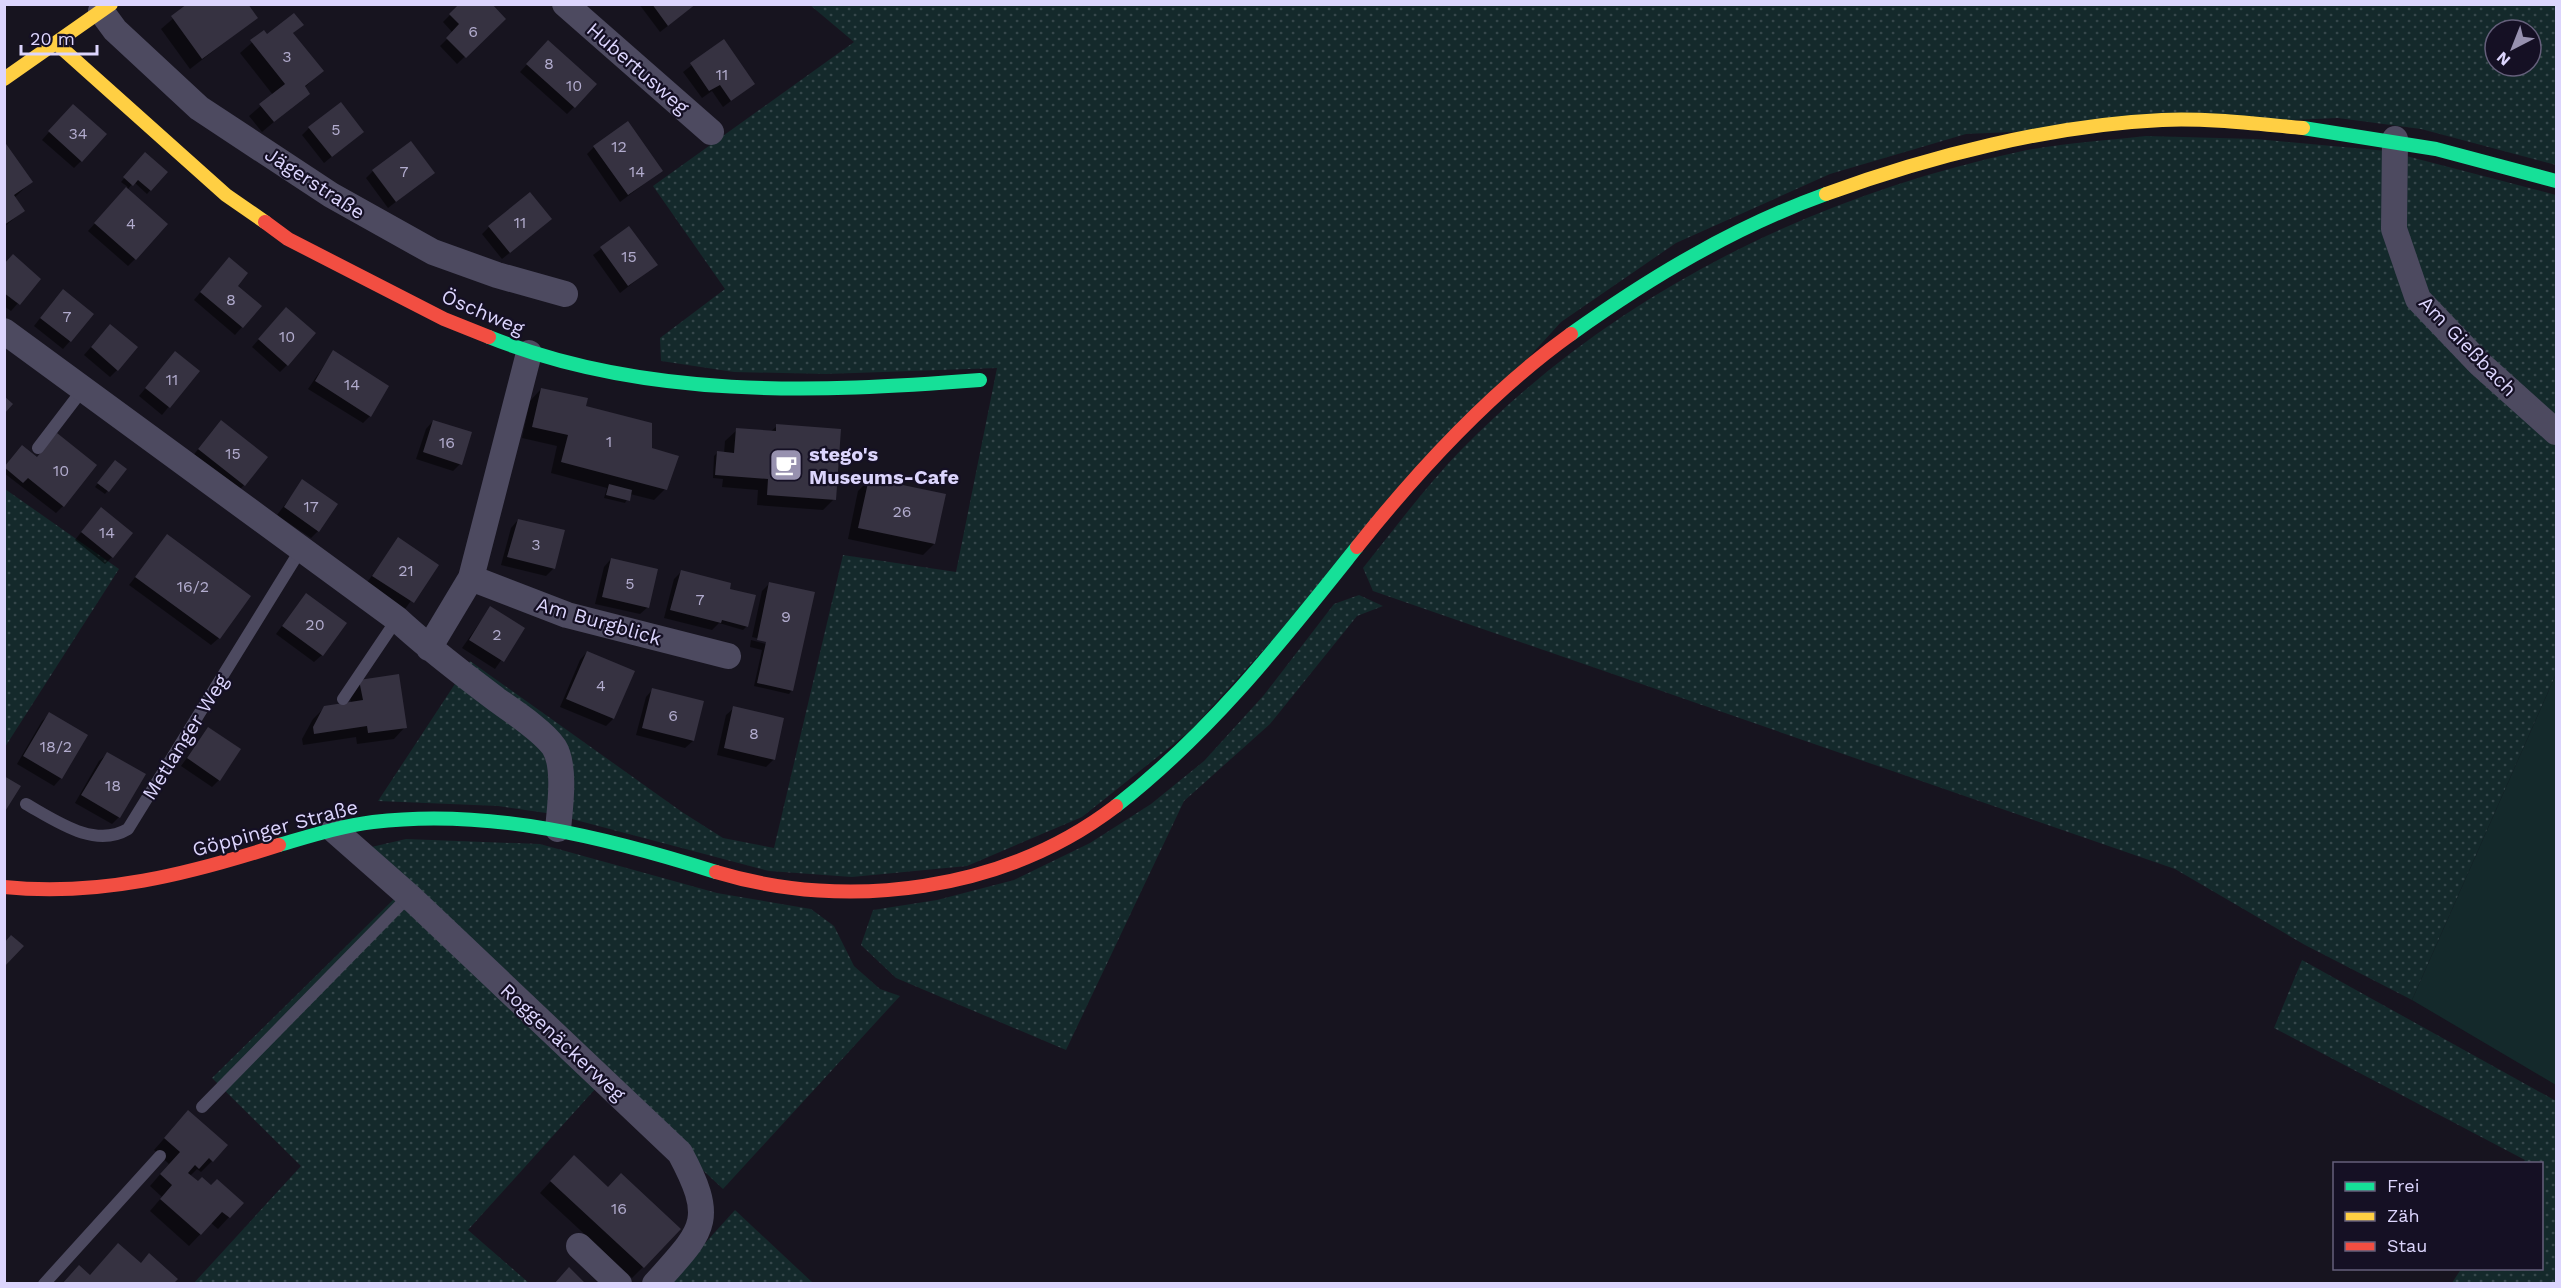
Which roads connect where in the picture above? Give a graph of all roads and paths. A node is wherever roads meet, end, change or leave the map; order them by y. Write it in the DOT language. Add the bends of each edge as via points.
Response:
graph roads {
  1 [pos="565,4"];
  2 [pos="102,7"];
  3 [pos="56,43"];
  4 [pos="4,79"];
  5 [pos="711,132"];
  6 [pos="2395,139"];
  7 [pos="2556,181"];
  8 [pos="565,294"];
  9 [pos="4,331"];
  10 [pos="529,353"];
  11 [pos="980,381"];
  12 [pos="83,388"];
  13 [pos="2556,432"];
  14 [pos="38,448"];
  15 [pos="301,549"];
  16 [pos="471,578"];
  17 [pos="397,619"];
  18 [pos="429,648"];
  19 [pos="728,656"];
  20 [pos="343,699"];
  21 [pos="26,804"];
  22 [pos="558,829"];
  23 [pos="334,830"];
  24 [pos="4,887"];
  25 [pos="410,896"];
  26 [pos="202,1107"];
  27 [pos="160,1156"];
  28 [pos="579,1246"];
  29 [pos="44,1284"];
  30 [pos="619,1284"];
  31 [pos="655,1284"];
  1 -- 5 [label="street, Hubertusweg"];
  2 -- 3 [label="main road"];
  2 -- 8 [label="street, Jägerstraße" via="115,30 199,108 331,195 433,252"];
  3 -- 4 [label="main road"];
  3 -- 10 [label="main road, Öschweg" via="226,195 288,239 444,319"];
  6 -- 7 [label="main road, Göppinger Straße" via="2473,156"];
  6 -- 13 [label="street, Am Gießbach" via="2394,229 2418,299 2479,363"];
  6 -- 22 [label="main road, Göppinger Straße" via="2309,126 2165,120 2011,139 1914,162 1817,194 1729,234 1642,283 1576,328 1474,416 1415,477 1222,713 1175,760 1102,816 1053,845 1002,868 901,890 849,892 756,883"];
  9 -- 12 [label="street"];
  10 -- 11 [label="main road, Öschweg" via="635,376 708,385 794,390"];
  10 -- 16 [label="street"];
  12 -- 14 [label="lane"];
  12 -- 15 [label="street"];
  15 -- 17 [label="street"];
  15 -- 21 [label="lane, Metlanger Weg" via="128,829 116,837 77,832"];
  16 -- 18 [label="street"];
  16 -- 19 [label="street, Am Burgblick" via="567,615"];
  17 -- 18 [label="street"];
  17 -- 20 [label="lane"];
  18 -- 22 [label="street" via="554,748 561,793"];
  22 -- 23 [label="main road, Göppinger Straße" via="398,820"];
  23 -- 24 [label="main road, Göppinger Straße" via="201,869 121,885 57,892"];
  23 -- 25 [label="street, Roggenäckerweg"];
  25 -- 26 [label="lane"];
  25 -- 31 [label="street, Roggenäckerweg" via="680,1153 695,1180 703,1216 694,1241"];
  27 -- 29 [label="lane"];
  28 -- 30 [label="street"];
}
